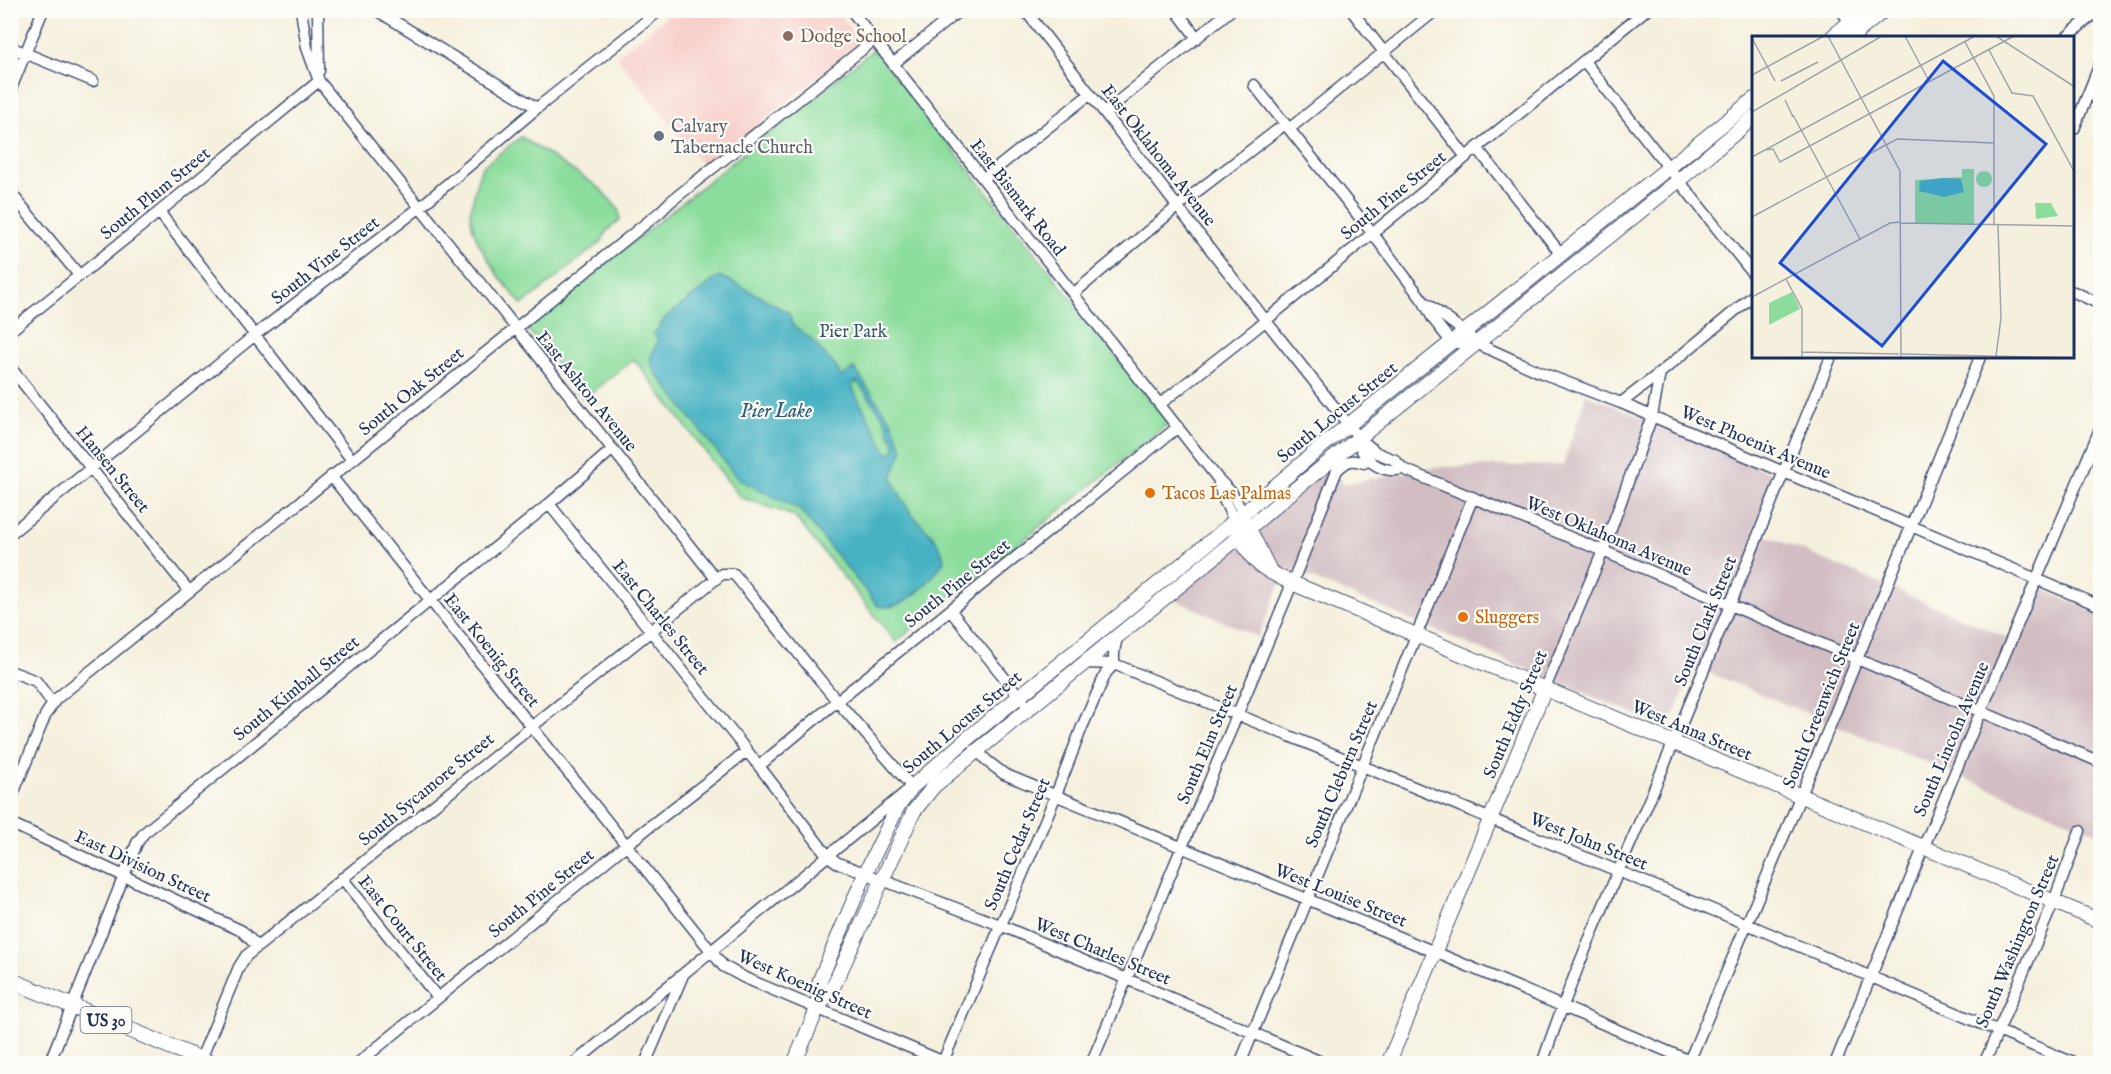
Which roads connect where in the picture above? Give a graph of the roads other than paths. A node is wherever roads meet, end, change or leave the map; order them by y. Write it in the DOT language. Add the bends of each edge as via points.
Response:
graph roads {
  1 [pos="43,10"];
  2 [pos="301,10"];
  3 [pos="318,10"];
  4 [pos="376,10"];
  5 [pos="851,10"];
  6 [pos="960,10"];
  7 [pos="1025,10"];
  8 [pos="1176,10"];
  9 [pos="1231,10"];
  10 [pos="1351,10"];
  11 [pos="1436,10"];
  12 [pos="1646,10"];
  13 [pos="1840,10"];
  14 [pos="1864,10"];
  15 [pos="1884,10"];
  16 [pos="2098,10"];
  17 [pos="658,11"];
  18 [pos="2100,20"];
  19 [pos="1850,22"];
  20 [pos="2082,24"];
  21 [pos="1833,36"];
  22 [pos="1853,36"];
  23 [pos="2068,36"];
  24 [pos="1197,38"];
  25 [pos="874,40"];
  26 [pos="10,47"];
  27 [pos="26,53"];
  28 [pos="1384,53"];
  29 [pos="1584,62"];
  30 [pos="893,64"];
  31 [pos="2100,64"];
  32 [pos="93,81"];
  33 [pos="319,81"];
  34 [pos="1254,85"];
  35 [pos="10,91"];
  36 [pos="1090,94"];
  37 [pos="1752,101"];
  38 [pos="537,108"];
  39 [pos="1105,112"];
  40 [pos="1752,119"];
  41 [pos="2075,124"];
  42 [pos="1287,126"];
  43 [pos="1477,148"];
  44 [pos="1466,157"];
  45 [pos="1667,167"];
  46 [pos="983,179"];
  47 [pos="1678,181"];
  48 [pos="10,192"];
  49 [pos="1178,206"];
  50 [pos="419,208"];
  51 [pos="159,212"];
  52 [pos="1372,234"];
  53 [pos="1561,254"];
  54 [pos="1752,273"];
  55 [pos="79,275"];
  56 [pos="2075,293"];
  57 [pos="1073,294"];
  58 [pos="1752,297"];
  59 [pos="1424,303"];
  60 [pos="2100,304"];
  61 [pos="1266,321"];
  62 [pos="516,328"];
  63 [pos="10,331"];
  64 [pos="1466,331"];
  65 [pos="255,335"];
  66 [pos="1452,343"];
  67 [pos="1476,343"];
  68 [pos="1831,358"];
  69 [pos="1980,358"];
  70 [pos="10,368"];
  71 [pos="1660,373"];
  72 [pos="1621,403"];
  73 [pos="1160,404"];
  74 [pos="1652,416"];
  75 [pos="1349,425"];
  76 [pos="1178,427"];
  77 [pos="2100,429"];
  78 [pos="1359,438"];
  79 [pos="613,449"];
  80 [pos="1369,459"];
  81 [pos="352,460"];
  82 [pos="91,469"];
  83 [pos="1403,469"];
  84 [pos="1783,471"];
  85 [pos="331,476"];
  86 [pos="1473,497"];
  87 [pos="549,504"];
  88 [pos="1238,516"];
  89 [pos="1911,525"];
  90 [pos="1244,533"];
  91 [pos="10,534"];
  92 [pos="1603,551"];
  93 [pos="2037,578"];
  94 [pos="716,579"];
  95 [pos="1292,583"];
  96 [pos="189,591"];
  97 [pos="431,600"];
  98 [pos="1729,605"];
  99 [pos="2100,606"];
  100 [pos="950,610"];
  101 [pos="650,630"];
  102 [pos="1417,634"];
  103 [pos="1117,637"];
  104 [pos="1857,659"];
  105 [pos="1085,663"];
  106 [pos="1114,664"];
  107 [pos="10,671"];
  108 [pos="1545,688"];
  109 [pos="1019,696"];
  110 [pos="837,701"];
  111 [pos="53,704"];
  112 [pos="1029,708"];
  113 [pos="1980,712"];
  114 [pos="1237,715"];
  115 [pos="532,726"];
  116 [pos="1674,742"];
  117 [pos="977,750"];
  118 [pos="747,751"];
  119 [pos="2100,762"];
  120 [pos="759,766"];
  121 [pos="1362,766"];
  122 [pos="912,787"];
  123 [pos="1056,795"];
  124 [pos="1802,795"];
  125 [pos="10,801"];
  126 [pos="1491,819"];
  127 [pos="10,823"];
  128 [pos="2080,831"];
  129 [pos="626,845"];
  130 [pos="1924,846"];
  131 [pos="1181,847"];
  132 [pos="827,855"];
  133 [pos="1619,872"];
  134 [pos="865,874"];
  135 [pos="125,876"];
  136 [pos="342,878"];
  137 [pos="882,879"];
  138 [pos="1307,898"];
  139 [pos="2054,901"];
  140 [pos="2100,921"];
  141 [pos="1747,924"];
  142 [pos="1000,926"];
  143 [pos="257,946"];
  144 [pos="710,951"];
  145 [pos="1435,952"];
  146 [pos="685,972"];
  147 [pos="1870,977"];
  148 [pos="1126,979"];
  149 [pos="10,980"];
  150 [pos="438,998"];
  151 [pos="73,1006"];
  152 [pos="1562,1006"];
  153 [pos="817,1008"];
  154 [pos="1998,1032"];
  155 [pos="1253,1033"];
  156 [pos="204,1062"];
  157 [pos="1692,1062"];
  158 [pos="577,1063"];
  159 [pos="945,1063"];
  160 [pos="49,1064"];
  161 [pos="357,1064"];
  162 [pos="645,1064"];
  163 [pos="794,1064"];
  164 [pos="1091,1064"];
  165 [pos="1240,1064"];
  166 [pos="1326,1064"];
  167 [pos="1388,1064"];
  168 [pos="1542,1064"];
  169 [pos="1835,1064"];
  170 [pos="1984,1064"];
  171 [pos="2076,1064"];
  1 -- 27 [label="street"];
  2 -- 33 [label="street, East Ashton Avenue" via="307,48"];
  3 -- 33 [label="street"];
  4 -- 38 [label="street"];
  5 -- 25 [label="street, East Bismark Road"];
  6 -- 30 [label="street"];
  7 -- 36 [label="street, East Oklahoma Avenue"];
  8 -- 24 [label="street"];
  9 -- 24 [label="street"];
  10 -- 28 [label="street"];
  11 -- 28 [label="street"];
  12 -- 29 [label="street, South Pine Street"];
  13 -- 19 [label="street"];
  14 -- 19 [label="main road"];
  15 -- 22 [label="main road"];
  16 -- 20 [label="street"];
  17 -- 38 [label="street, South Vine Street"];
  18 -- 20 [label="street"];
  19 -- 21 [label="main road"];
  20 -- 23 [label="street"];
  24 -- 39 [label="street"];
  25 -- 30 [label="street, East Bismark Road"];
  25 -- 62 [label="street, South Oak Street"];
  26 -- 27 [label="street"];
  27 -- 32 [label="street"];
  27 -- 35 [label="street"];
  28 -- 42 [label="street"];
  28 -- 44 [label="street"];
  29 -- 43 [label="street, South Pine Street"];
  29 -- 45 [label="street"];
  30 -- 46 [label="street, East Bismark Road"];
  31 -- 41 [label="street"];
  33 -- 50 [label="street, East Ashton Avenue"];
  33 -- 51 [label="street, South Plum Street"];
  34 -- 42 [label="street, West Phoenix Avenue"];
  36 -- 39 [label="street, East Oklahoma Avenue"];
  36 -- 46 [label="street"];
  37 -- 45 [label="main road, South Locust Street"];
  38 -- 50 [label="street, South Vine Street"];
  39 -- 49 [label="street, East Oklahoma Avenue"];
  40 -- 47 [label="main road, South Locust Street"];
  42 -- 49 [label="street"];
  42 -- 52 [label="street, West Phoenix Avenue"];
  43 -- 44 [label="street, South Pine Street"];
  43 -- 53 [label="street"];
  44 -- 52 [label="street, South Pine Street"];
  45 -- 47 [label="street"];
  45 -- 53 [label="main road, South Locust Street"];
  46 -- 57 [label="street, East Bismark Road"];
  47 -- 54 [label="street"];
  47 -- 67 [label="main road, South Locust Street"];
  48 -- 55 [label="street"];
  49 -- 57 [label="street"];
  49 -- 61 [label="street, East Oklahoma Avenue"];
  50 -- 62 [label="street, East Ashton Avenue"];
  50 -- 65 [label="street, South Vine Street"];
  51 -- 55 [label="street, South Plum Street"];
  51 -- 65 [label="street"];
  52 -- 59 [label="street, West Phoenix Avenue"];
  52 -- 61 [label="street, South Pine Street"];
  53 -- 64 [label="main road, South Locust Street"];
  55 -- 63 [label="street, South Plum Street"];
  56 -- 60 [label="street"];
  57 -- 73 [label="street, East Bismark Road"];
  58 -- 71 [label="street"];
  59 -- 64 [label="street, West Phoenix Avenue"];
  59 -- 66 [label="street, West Phoenix Avenue"];
  61 -- 73 [label="street, South Pine Street"];
  61 -- 75 [label="street, West Oklahoma Avenue"];
  62 -- 79 [label="street, East Ashton Avenue"];
  62 -- 81 [label="street, South Oak Street"];
  64 -- 66 [label="main road, South Locust Street"];
  64 -- 67 [label="street, West Phoenix Avenue"];
  65 -- 81 [label="street"];
  65 -- 82 [label="street, South Vine Street"];
  66 -- 67 [label="street, West Phoenix Avenue"];
  66 -- 75 [label="main road, South Locust Street"];
  67 -- 72 [label="street, West Phoenix Avenue"];
  67 -- 78 [label="main road, South Locust Street"];
  68 -- 84 [label="street, South Clark Street"];
  69 -- 89 [label="street, South Greenwich Street"];
  70 -- 82 [label="street, Hansen Street"];
  71 -- 72 [label="street"];
  71 -- 74 [label="street, South Eddy Street"];
  72 -- 74 [label="street, West Phoenix Avenue"];
  73 -- 76 [label="street, East Bismark Road"];
  74 -- 84 [label="street, West Phoenix Avenue"];
  74 -- 92 [label="street, South Eddy Street"];
  75 -- 78 [label="street, West Oklahoma Avenue"];
  75 -- 88 [label="main road, South Locust Street"];
  76 -- 88 [label="street, East Bismark Road" via="1232,493"];
  76 -- 100 [label="street, South Pine Street"];
  77 -- 93 [label="street, South Lincoln Avenue"];
  78 -- 80 [label="street, West Oklahoma Avenue" via="1359,448"];
  78 -- 83 [label="street, West Oklahoma Avenue"];
  78 -- 90 [label="main road, South Locust Street"];
  79 -- 87 [label="street, South Kimball Street"];
  79 -- 94 [label="street, East Ashton Avenue"];
  80 -- 83 [label="street, West Oklahoma Avenue" via="1392,471"];
  80 -- 95 [label="street, South Elm Street" via="1364,463 1347,461 1337,470"];
  81 -- 85 [label="street, South Oak Street"];
  82 -- 91 [label="street, South Vine Street"];
  82 -- 96 [label="street, Hansen Street"];
  83 -- 86 [label="street, West Oklahoma Avenue"];
  84 -- 89 [label="street, West Phoenix Avenue"];
  84 -- 98 [label="street, South Clark Street"];
  85 -- 96 [label="street, South Oak Street"];
  85 -- 97 [label="street, East Koenig Street"];
  86 -- 92 [label="street, West Oklahoma Avenue"];
  86 -- 102 [label="street, South Cleburn Street"];
  87 -- 97 [label="street, South Kimball Street"];
  87 -- 101 [label="street, East Charles Street"];
  88 -- 90 [label="main road, West Anna Street"];
  88 -- 109 [label="main road, South Locust Street"];
  89 -- 93 [label="street, West Phoenix Avenue"];
  89 -- 104 [label="street, South Greenwich Street"];
  90 -- 95 [label="main road, West Anna Street" via="1253,560"];
  90 -- 103 [label="main road, South Locust Street"];
  92 -- 98 [label="street, West Oklahoma Avenue"];
  92 -- 108 [label="street, South Eddy Street"];
  93 -- 99 [label="street, West Phoenix Avenue"];
  93 -- 113 [label="street, South Lincoln Avenue"];
  94 -- 101 [label="street, South Sycamore Street"];
  94 -- 110 [label="street" via="722,574 734,574"];
  95 -- 102 [label="main road, West Anna Street"];
  95 -- 114 [label="street, South Elm Street"];
  96 -- 111 [label="street, South Oak Street"];
  97 -- 115 [label="street, East Koenig Street"];
  97 -- 135 [label="street, South Kimball Street" via="153,824 137,843"];
  98 -- 104 [label="street, West Oklahoma Avenue"];
  98 -- 116 [label="street, South Clark Street"];
  100 -- 109 [label="street"];
  100 -- 110 [label="street, South Pine Street"];
  101 -- 115 [label="street, South Sycamore Street"];
  101 -- 118 [label="street, East Charles Street"];
  102 -- 108 [label="main road, West Anna Street"];
  102 -- 121 [label="street, South Cleburn Street"];
  103 -- 105 [label="main road, South Locust Street"];
  103 -- 106 [label="street, South Cedar Street"];
  104 -- 113 [label="street, West Oklahoma Avenue"];
  104 -- 124 [label="street, South Greenwich Street"];
  105 -- 106 [label="street, West John Street"];
  105 -- 112 [label="main road, South Locust Street"];
  106 -- 114 [label="street, West John Street"];
  106 -- 123 [label="street, South Cedar Street" via="1086,717"];
  107 -- 111 [label="street" via="36,681"];
  108 -- 116 [label="main road, West Anna Street"];
  108 -- 126 [label="main road, South Eddy Street"];
  109 -- 112 [label="street"];
  109 -- 122 [label="main road, South Locust Street"];
  110 -- 120 [label="street, South Pine Street"];
  110 -- 122 [label="street"];
  111 -- 125 [label="street, South Oak Street"];
  112 -- 117 [label="main road, South Locust Street"];
  113 -- 119 [label="street, West Oklahoma Avenue"];
  113 -- 130 [label="street, South Lincoln Avenue"];
  114 -- 121 [label="street, West John Street"];
  114 -- 131 [label="street, South Elm Street"];
  115 -- 129 [label="street, East Koenig Street"];
  115 -- 136 [label="street, South Sycamore Street"];
  116 -- 124 [label="main road, West Anna Street"];
  116 -- 133 [label="street, South Clark Street"];
  117 -- 123 [label="street, West Louise Street" via="1004,774"];
  117 -- 137 [label="main road, South Locust Street" via="934,786 914,811"];
  118 -- 120 [label="street, East Charles Street"];
  118 -- 129 [label="street, South Pine Street"];
  120 -- 132 [label="street"];
  121 -- 126 [label="street, West John Street"];
  121 -- 138 [label="street, South Cleburn Street"];
  122 -- 132 [label="street"];
  122 -- 134 [label="main road, South Locust Street" via="899,804"];
  123 -- 131 [label="street, West Louise Street"];
  123 -- 142 [label="street, South Cedar Street"];
  124 -- 130 [label="main road, West Anna Street"];
  124 -- 141 [label="street, South Greenwich Street"];
  126 -- 133 [label="street, West John Street"];
  126 -- 145 [label="main road, South Eddy Street"];
  127 -- 135 [label="street, East Division Street"];
  128 -- 139 [label="street, South Washington Street"];
  129 -- 144 [label="street, West Koenig Street"];
  129 -- 150 [label="street, South Pine Street"];
  130 -- 139 [label="main road, West Anna Street"];
  130 -- 147 [label="street, South Lincoln Avenue"];
  131 -- 138 [label="street, West Louise Street"];
  131 -- 148 [label="street, South Elm Street"];
  132 -- 134 [label="street, West Charles Street"];
  132 -- 144 [label="street"];
  133 -- 141 [label="street, West John Street"];
  133 -- 152 [label="street, South Clark Street"];
  134 -- 137 [label="street, West Charles Street"];
  134 -- 153 [label="main road, South Locust Street" via="820,980"];
  135 -- 143 [label="street, East Division Street" via="242,931"];
  135 -- 151 [label="street, South Kimball Street"];
  136 -- 143 [label="street, South Sycamore Street"];
  136 -- 150 [label="street, East Court Street"];
  137 -- 142 [label="street, West Charles Street"];
  137 -- 153 [label="main road, South Locust Street" via="833,987"];
  138 -- 145 [label="street, West Louise Street"];
  138 -- 155 [label="street, South Cleburn Street"];
  139 -- 140 [label="main road, West Anna Street"];
  139 -- 154 [label="street, South Washington Street"];
  141 -- 147 [label="street, West John Street"];
  141 -- 157 [label="street, South Greenwich Street"];
  142 -- 148 [label="street, West Charles Street"];
  142 -- 159 [label="street, South Cedar Street"];
  143 -- 156 [label="street, South Sycamore Street" via="239,967"];
  144 -- 146 [label="street"];
  144 -- 153 [label="street, West Koenig Street" via="723,966 745,978"];
  145 -- 152 [label="street, West Louise Street"];
  145 -- 167 [label="main road, South Eddy Street"];
  146 -- 158 [label="street"];
  146 -- 162 [label="street"];
  147 -- 154 [label="street, West John Street"];
  147 -- 169 [label="street, South Lincoln Avenue"];
  148 -- 155 [label="street, West Charles Street"];
  148 -- 164 [label="street, South Elm Street"];
  149 -- 151 [label="highway, US 30"];
  150 -- 161 [label="street, South Pine Street"];
  151 -- 156 [label="highway, US 30"];
  151 -- 160 [label="street, South Kimball Street"];
  152 -- 157 [label="street, West Louise Street"];
  152 -- 168 [label="street, South Clark Street"];
  153 -- 159 [label="street, West Koenig Street"];
  153 -- 163 [label="main road"];
  154 -- 170 [label="street, South Washington Street"];
  154 -- 171 [label="street, West John Street"];
  155 -- 165 [label="street, South Cleburn Street"];
  155 -- 166 [label="street, West Charles Street"];
}
